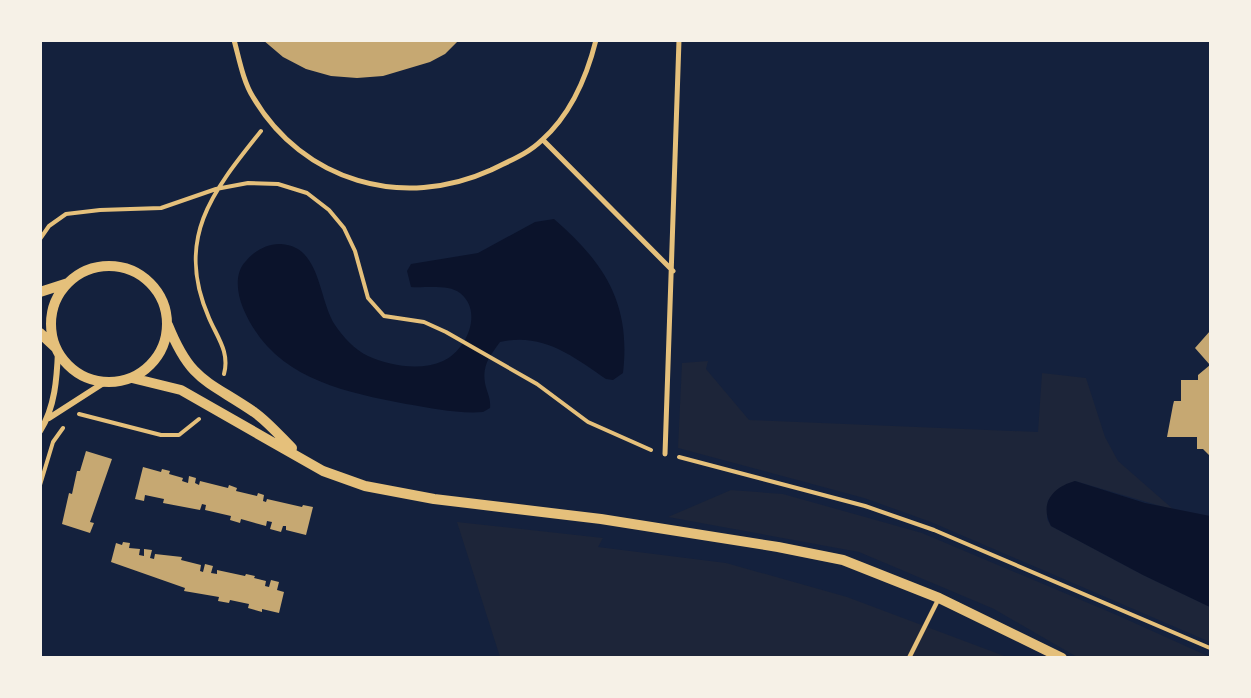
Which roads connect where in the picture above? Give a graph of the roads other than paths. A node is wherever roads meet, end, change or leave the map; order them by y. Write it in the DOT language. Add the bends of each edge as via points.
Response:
graph roads {
  1 [pos="234,40"];
  2 [pos="596,40"];
  3 [pos="679,40"];
  4 [pos="543,140"];
  5 [pos="673,271"];
  6 [pos="68,283"];
  7 [pos="40,292"];
  8 [pos="168,324"];
  9 [pos="40,333"];
  10 [pos="56,349"];
  11 [pos="132,378"];
  12 [pos="105,382"];
  13 [pos="48,419"];
  14 [pos="40,431"];
  15 [pos="665,454"];
  16 [pos="305,459"];
  17 [pos="939,598"];
  18 [pos="909,657"];
  19 [pos="1062,657"];
  1 -- 4 [label="street" via="252,96 268,118 288,140 340,176 412,189 440,186 474,177 520,156"];
  2 -- 4 [label="street" via="589,69 565,112"];
  3 -- 5 [label="street"];
  4 -- 5 [label="street"];
  5 -- 15 [label="street"];
  6 -- 7 [label="street"];
  6 -- 8 [label="street" via="87,271 109,266 132,270 151,283 163,302"];
  6 -- 10 [label="street" via="55,302 51,325"];
  8 -- 11 [label="street" via="163,347 151,366"];
  8 -- 16 [label="street" via="192,371 256,413"];
  9 -- 10 [label="street"];
  10 -- 12 [label="street" via="68,366 87,378"];
  10 -- 13 [label="street" via="57,375"];
  11 -- 12 [label="street"];
  11 -- 16 [label="street" via="181,390"];
  12 -- 13 [label="street"];
  13 -- 14 [label="street"];
  16 -- 17 [label="street" via="323,471 365,486 434,499 601,519 819,555 859,566"];
  17 -- 18 [label="lane"];
  17 -- 19 [label="street"];
}
